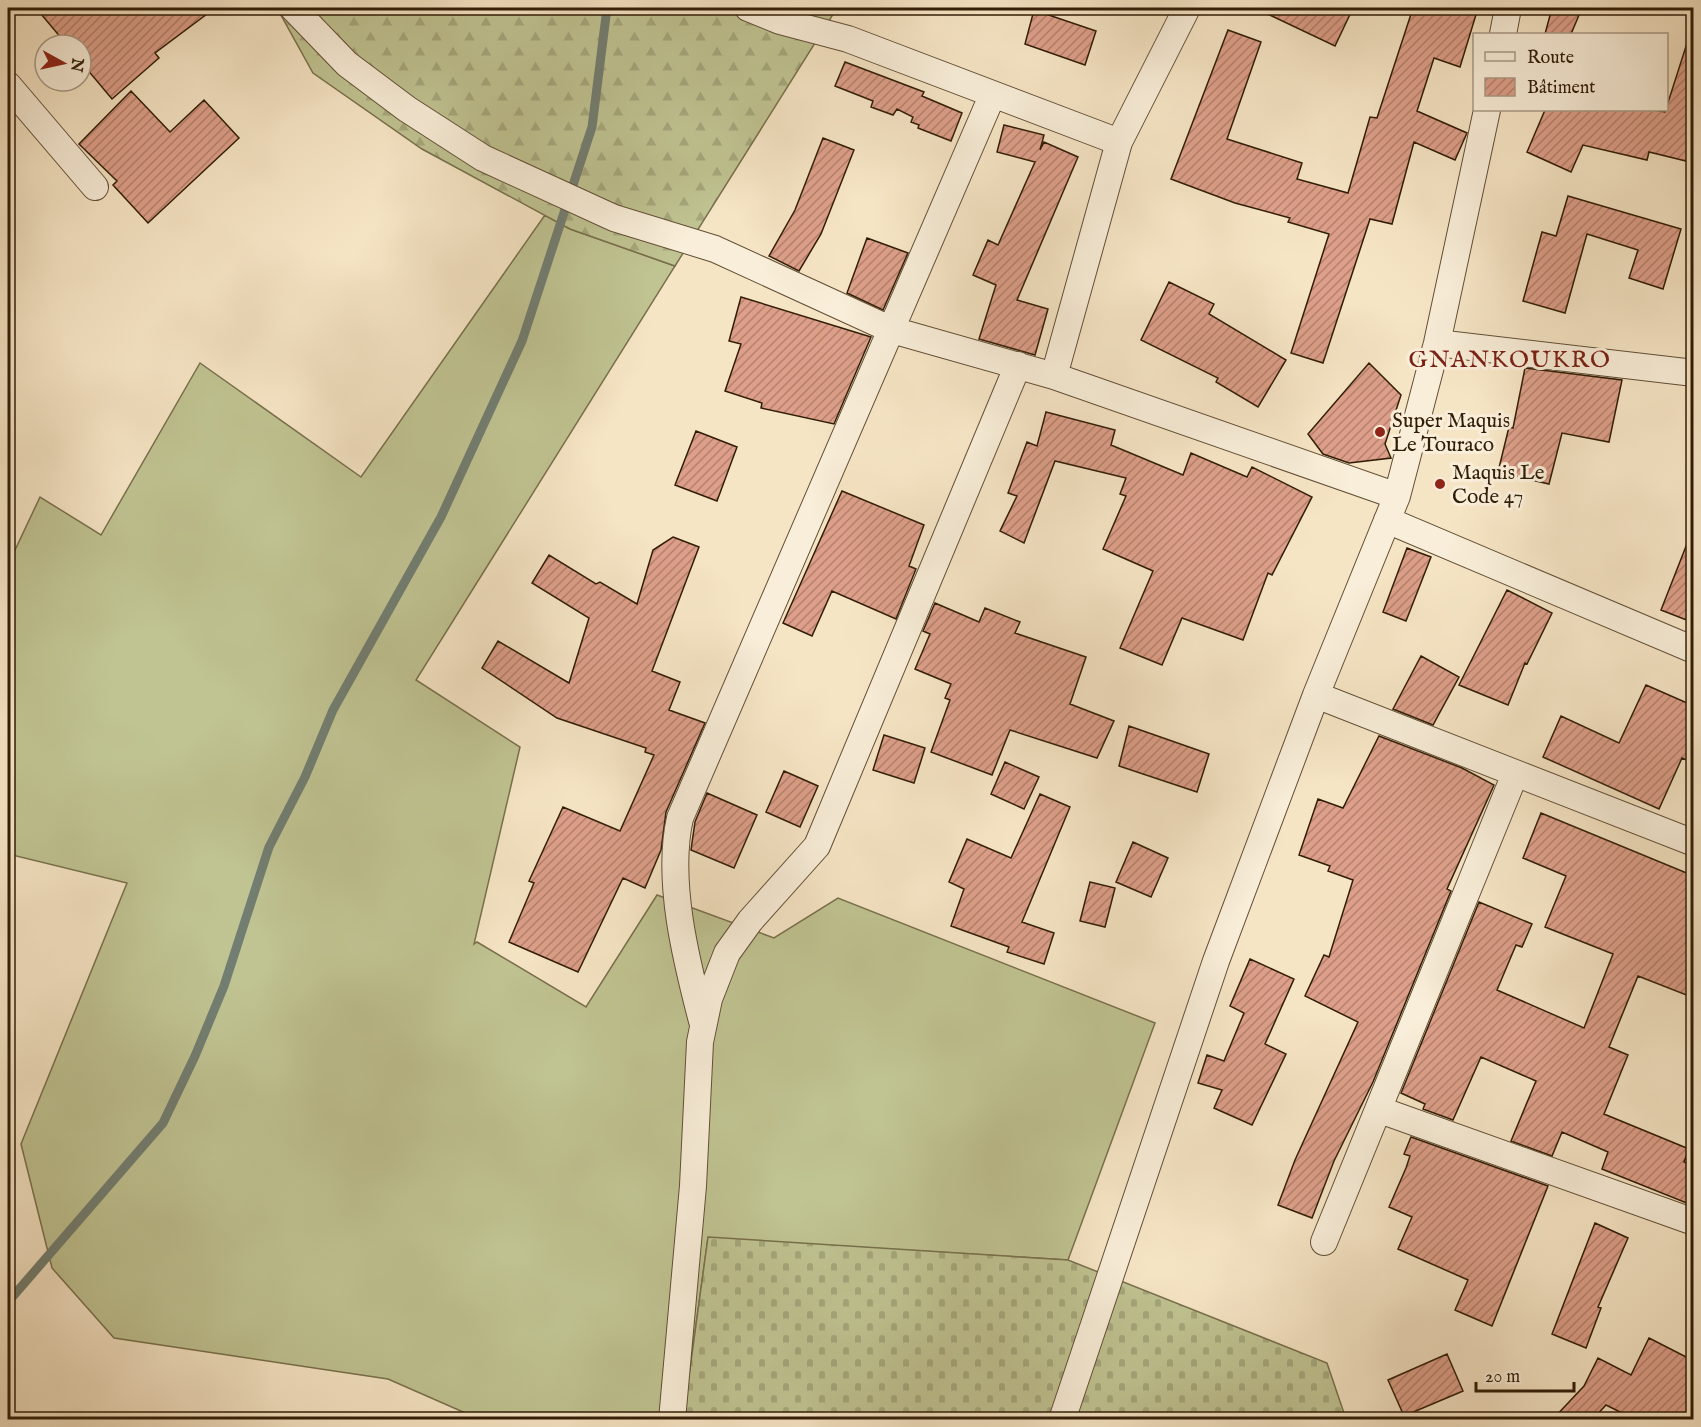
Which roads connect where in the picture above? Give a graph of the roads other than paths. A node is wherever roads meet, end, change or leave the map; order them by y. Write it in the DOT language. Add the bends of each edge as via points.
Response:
graph roads {
  1 [pos="293,8"];
  2 [pos="747,8"];
  3 [pos="1186,8"];
  4 [pos="1508,8"];
  5 [pos="1503,33"];
  6 [pos="8,85"];
  7 [pos="992,96"];
  8 [pos="1487,111"];
  9 [pos="1119,142"];
  10 [pos="95,187"];
  11 [pos="892,330"];
  12 [pos="1437,343"];
  13 [pos="1018,365"];
  14 [pos="1694,373"];
  15 [pos="1054,376"];
  16 [pos="1397,496"];
  17 [pos="1387,520"];
  18 [pos="1694,650"];
  19 [pos="1316,695"];
  20 [pos="1515,774"];
  21 [pos="1694,843"];
  22 [pos="703,1025"];
  23 [pos="1380,1110"];
  24 [pos="1694,1222"];
  25 [pos="1324,1242"];
  26 [pos="672,1419"];
  27 [pos="1062,1419"];
  1 -- 11 [label="street" via="347,64 483,158 614,218 715,249"];
  2 -- 7 [label="street" via="848,39"];
  3 -- 9 [label="street"];
  4 -- 5 [label="street"];
  6 -- 10 [label="street"];
  7 -- 9 [label="street"];
  7 -- 11 [label="street"];
  8 -- 12 [label="street"];
  9 -- 15 [label="street"];
  11 -- 13 [label="street"];
  11 -- 22 [label="street" via="680,818 676,886 689,972"];
  12 -- 14 [label="street"];
  12 -- 16 [label="street"];
  13 -- 15 [label="street"];
  13 -- 22 [label="street" via="817,846 727,953"];
  15 -- 16 [label="street"];
  16 -- 17 [label="street"];
  17 -- 18 [label="street"];
  17 -- 19 [label="street"];
  19 -- 20 [label="street"];
  19 -- 27 [label="street" via="1216,962"];
  20 -- 21 [label="street"];
  20 -- 23 [label="street"];
  22 -- 26 [label="street"];
  23 -- 24 [label="street"];
  23 -- 25 [label="street"];
}
